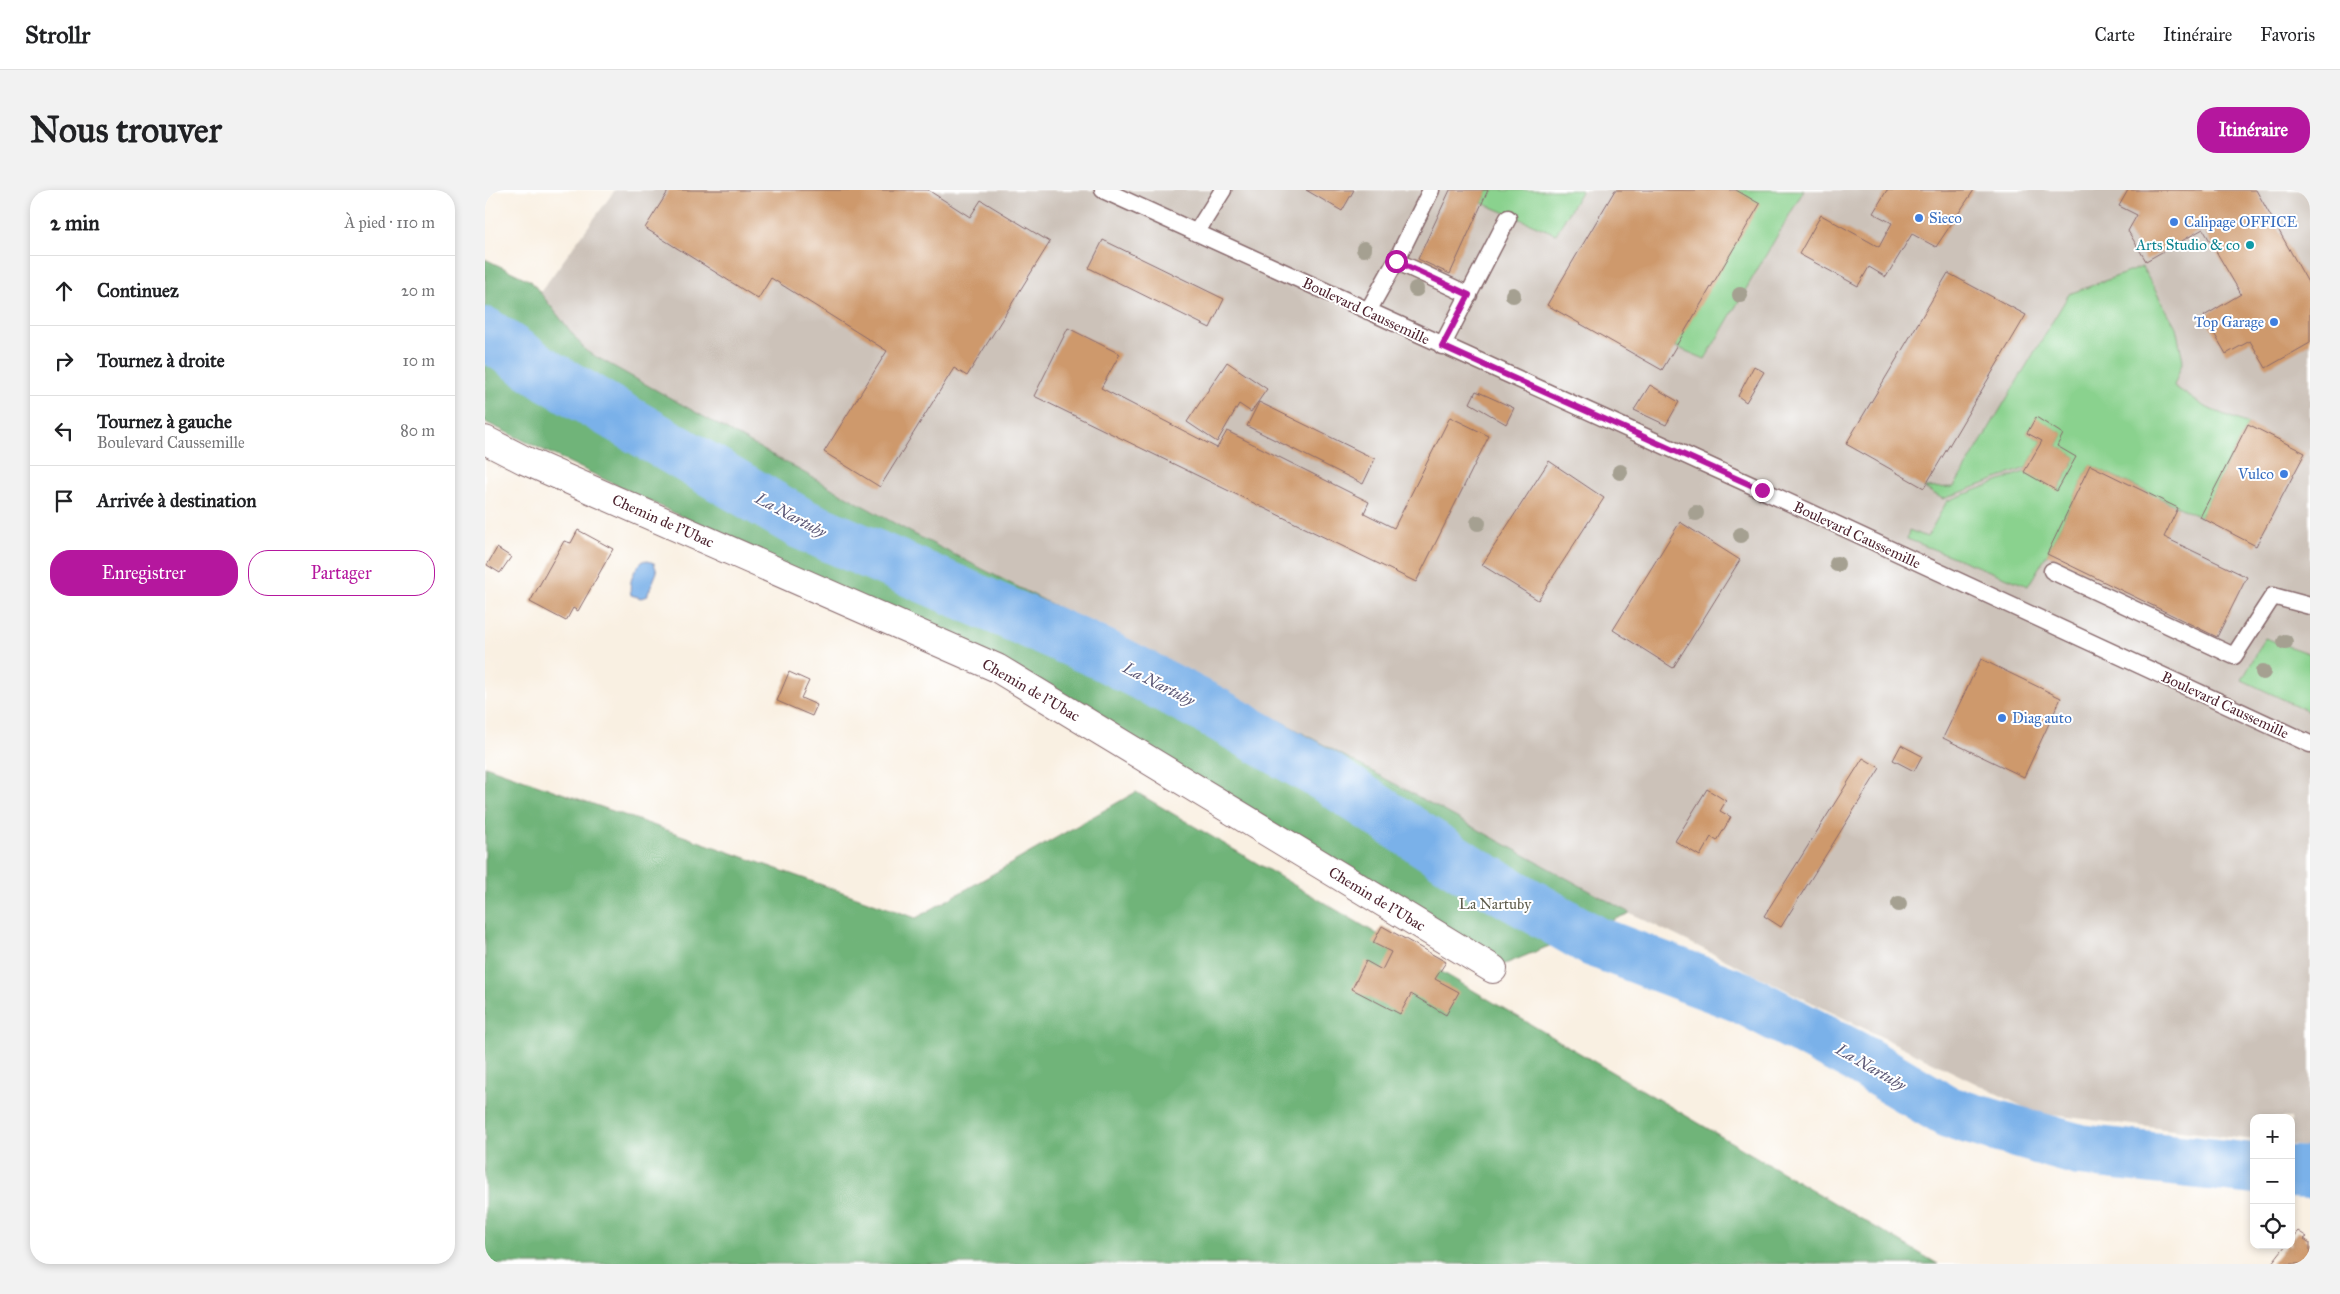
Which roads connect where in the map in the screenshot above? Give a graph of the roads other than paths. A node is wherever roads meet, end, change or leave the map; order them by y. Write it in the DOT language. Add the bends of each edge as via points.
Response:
graph roads {
  1 [pos="1103,190"];
  2 [pos="1223,190"];
  3 [pos="1431,190"];
  4 [pos="1508,218"];
  5 [pos="1196,233"];
  6 [pos="1396,261"];
  7 [pos="1469,295"];
  8 [pos="1367,311"];
  9 [pos="1442,346"];
  10 [pos="485,440"];
  11 [pos="2052,571"];
  12 [pos="2310,606"];
  13 [pos="2310,744"];
  14 [pos="1493,969"];
  1 -- 5 [label="lane, Boulevard Caussemille"];
  2 -- 5 [label="lane"];
  3 -- 6 [label="lane"];
  4 -- 7 [label="lane"];
  5 -- 8 [label="lane, Boulevard Caussemille"];
  6 -- 7 [label="lane"];
  6 -- 8 [label="lane"];
  7 -- 9 [label="lane"];
  8 -- 9 [label="lane, Boulevard Caussemille"];
  9 -- 13 [label="lane, Boulevard Caussemille"];
  10 -- 14 [label="street, Chemin de l'Ubac" via="997,668"];
  11 -- 12 [label="lane" via="2234,656 2273,596"];
}
